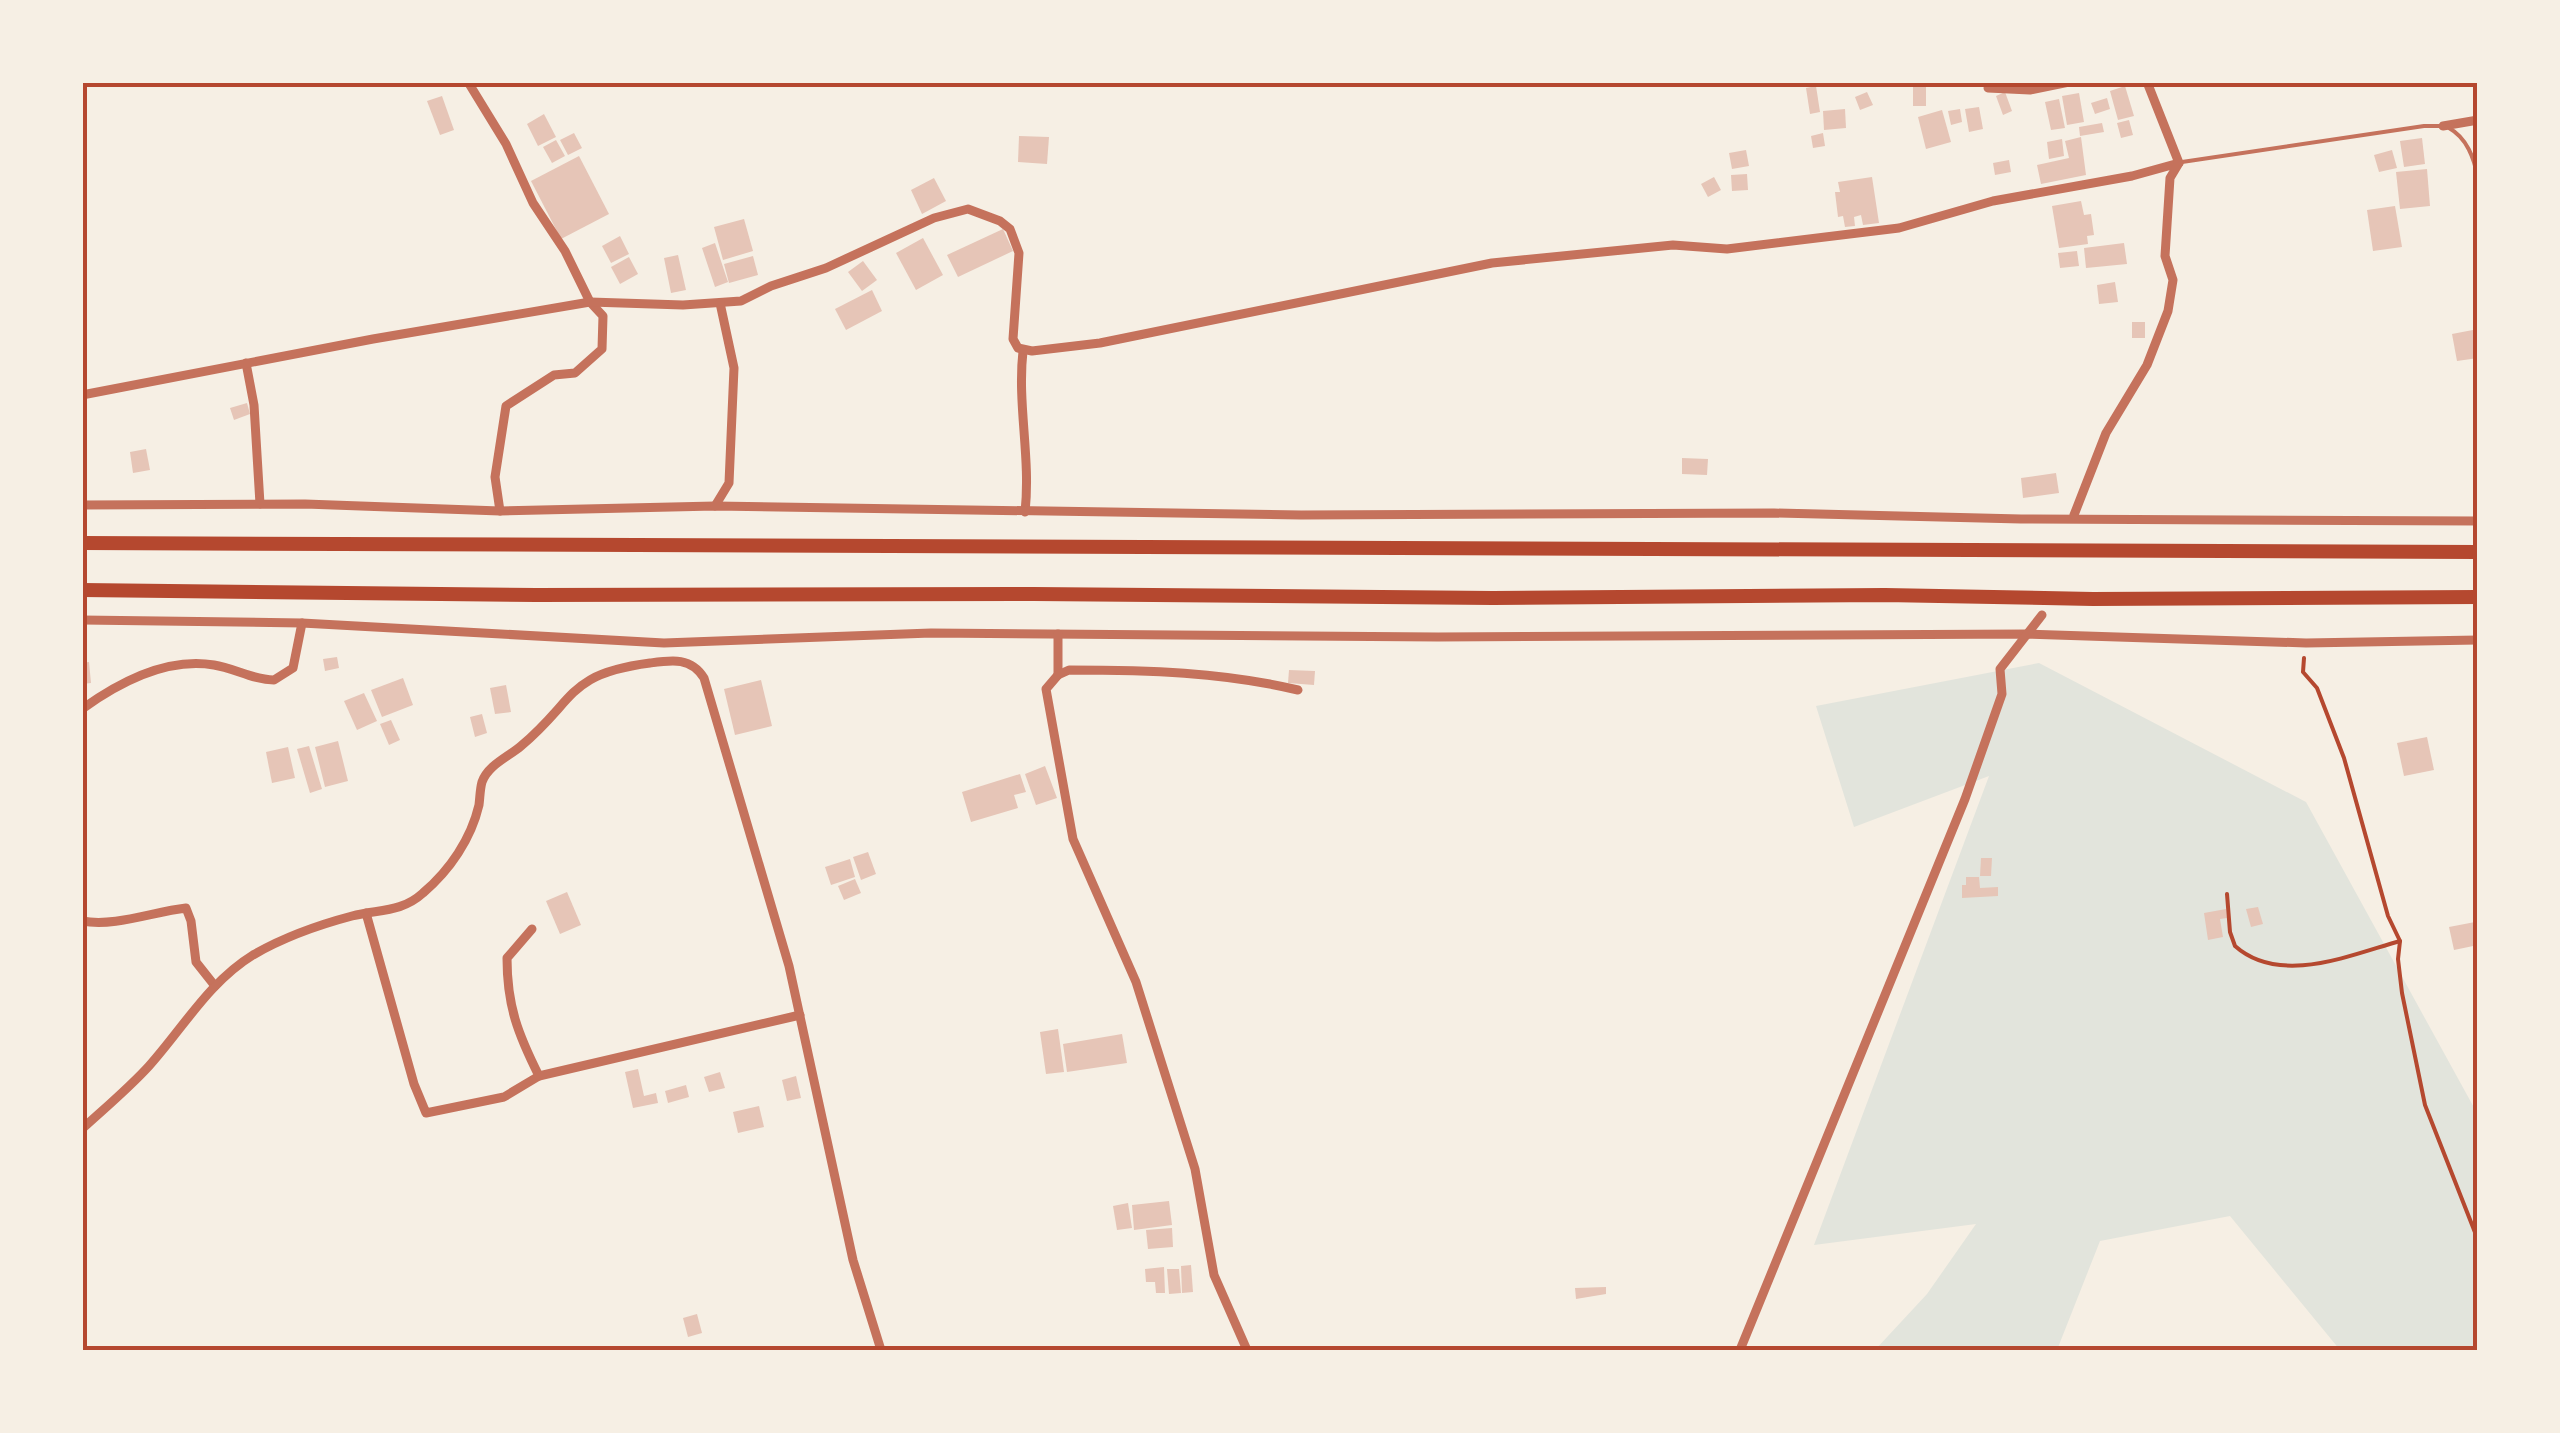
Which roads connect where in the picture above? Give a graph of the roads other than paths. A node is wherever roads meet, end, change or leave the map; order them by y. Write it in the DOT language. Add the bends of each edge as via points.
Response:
graph roads {
  1 [pos="468,82"];
  2 [pos="2069,82"];
  3 [pos="2146,82"];
  4 [pos="1988,88"];
  5 [pos="2478,120"];
  6 [pos="2443,126"];
  7 [pos="2179,162"];
  8 [pos="2478,178"];
  9 [pos="590,302"];
  10 [pos="720,303"];
  11 [pos="1023,351"];
  12 [pos="246,363"];
  13 [pos="82,396"];
  14 [pos="260,504"];
  15 [pos="82,506"];
  16 [pos="716,506"];
  17 [pos="500,512"];
  18 [pos="1025,512"];
  19 [pos="2074,515"];
  20 [pos="2478,521"];
  21 [pos="82,543"];
  22 [pos="2478,552"];
  23 [pos="82,590"];
  24 [pos="2478,597"];
  25 [pos="2042,616"];
  26 [pos="82,620"];
  27 [pos="302,623"];
  28 [pos="1058,634"];
  29 [pos="2028,634"];
  30 [pos="2478,640"];
  31 [pos="1058,675"];
  32 [pos="1298,690"];
  33 [pos="82,709"];
  34 [pos="366,913"];
  35 [pos="82,921"];
  36 [pos="532,929"];
  37 [pos="215,986"];
  38 [pos="800,1015"];
  39 [pos="539,1076"];
  40 [pos="82,1128"];
  41 [pos="882,1350"];
  42 [pos="1247,1350"];
  43 [pos="1740,1350"];
  1 -- 9 [label="street"];
  2 -- 4 [label="street" via="2030,90"];
  3 -- 7 [label="street"];
  5 -- 6 [label="street"];
  6 -- 7 [label="lane"];
  6 -- 8 [label="lane" via="2462,136"];
  7 -- 11 [label="street" via="1899,228 1727,248 1673,245 1492,263 1100,343"];
  7 -- 19 [label="street" via="2170,178 2168,311 2106,433"];
  9 -- 10 [label="street"];
  9 -- 12 [label="street"];
  9 -- 17 [label="street" via="603,316 602,349 575,373 554,375 506,406 495,478"];
  10 -- 11 [label="street" via="741,301 968,209 1000,221 1019,252 1013,339"];
  10 -- 16 [label="street" via="734,368 729,483"];
  11 -- 18 [label="street"];
  12 -- 13 [label="street"];
  12 -- 14 [label="street"];
  14 -- 15 [label="street"];
  14 -- 17 [label="street"];
  16 -- 17 [label="street"];
  16 -- 18 [label="street"];
  18 -- 20 [label="street"];
  21 -- 22 [label="highway"];
  23 -- 24 [label="highway"];
  25 -- 29 [label="street"];
  26 -- 27 [label="street"];
  27 -- 28 [label="street" via="664,643"];
  27 -- 33 [label="street" via="293,668 274,680 185,664 124,683"];
  28 -- 29 [label="street"];
  28 -- 31 [label="street"];
  29 -- 30 [label="street" via="2306,643"];
  29 -- 43 [label="street" via="2000,670 2002,694 1965,799"];
  31 -- 32 [label="street" via="1145,670 1222,675"];
  31 -- 42 [label="street" via="1046,699 1073,839 1136,982 1194,1169 1214,1275"];
  34 -- 37 [label="street" via="275,944"];
  34 -- 38 [label="street" via="397,909 423,893 465,845 482,780 574,689 615,668 687,662 704,678"];
  34 -- 39 [label="street" via="426,1113 504,1097"];
  35 -- 37 [label="street" via="101,924 186,908 196,962"];
  36 -- 39 [label="street" via="507,958 507,990 516,1031"];
  37 -- 40 [label="street" via="147,1068"];
  38 -- 39 [label="street"];
  38 -- 41 [label="street" via="848,1242"];
}
